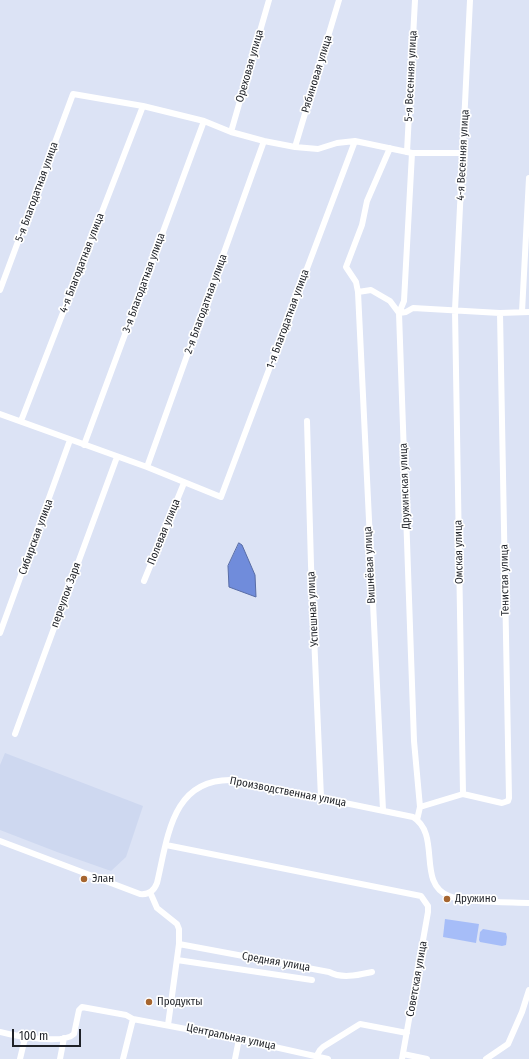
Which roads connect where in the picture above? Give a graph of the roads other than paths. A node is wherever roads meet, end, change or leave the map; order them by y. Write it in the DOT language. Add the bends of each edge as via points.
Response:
graph roads {
  1 [pos="269,0"];
  2 [pos="339,0"];
  3 [pos="415,0"];
  4 [pos="470,0"];
  5 [pos="143,106"];
  6 [pos="204,121"];
  7 [pos="231,132"];
  8 [pos="264,141"];
  9 [pos="355,141"];
  10 [pos="295,147"];
  11 [pos="390,148"];
  12 [pos="410,153"];
  13 [pos="463,153"];
  14 [pos="529,178"];
  15 [pos="0,290"];
  16 [pos="358,292"];
  17 [pos="455,310"];
  18 [pos="522,312"];
  19 [pos="529,312"];
  20 [pos="399,313"];
  21 [pos="500,313"];
  22 [pos="0,414"];
  23 [pos="21,421"];
  24 [pos="307,421"];
  25 [pos="70,440"];
  26 [pos="84,445"];
  27 [pos="116,457"];
  28 [pos="147,467"];
  29 [pos="184,483"];
  30 [pos="144,581"];
  31 [pos="0,633"];
  32 [pos="15,734"];
  33 [pos="463,794"];
  34 [pos="321,798"];
  35 [pos="420,807"];
  36 [pos="383,810"];
  37 [pos="417,820"];
  38 [pos="0,841"];
  39 [pos="166,845"];
  40 [pos="150,892"];
  41 [pos="529,903"];
  42 [pos="179,944"];
  43 [pos="177,960"];
  44 [pos="372,972"];
  45 [pos="312,980"];
  46 [pos="529,990"];
  47 [pos="132,1019"];
  48 [pos="168,1024"];
  49 [pos="0,1032"];
  50 [pos="407,1033"];
  51 [pos="25,1038"];
  52 [pos="64,1038"];
  53 [pos="239,1039"];
  54 [pos="403,1056"];
  55 [pos="316,1057"];
  56 [pos="20,1059"];
  57 [pos="60,1059"];
  58 [pos="123,1059"];
  59 [pos="235,1059"];
  60 [pos="328,1059"];
  61 [pos="427,1059"];
  62 [pos="486,1059"];
  1 -- 7 [label="street, Ореховая улица"];
  2 -- 10 [label="street, Рябиновая улица"];
  3 -- 12 [label="street, 5-я Весенняя улица"];
  4 -- 13 [label="street, 4-я Весенняя улица"];
  5 -- 6 [label="street"];
  5 -- 15 [label="street, 5-я Благодатная улица" via="73,94"];
  5 -- 23 [label="street, 4-я Благодатная улица"];
  6 -- 7 [label="street"];
  6 -- 26 [label="street, 3-я Благодатная улица"];
  7 -- 8 [label="street"];
  8 -- 10 [label="street"];
  8 -- 28 [label="street, 2-я Благодатная улица"];
  9 -- 10 [label="street" via="318,149"];
  9 -- 11 [label="street"];
  9 -- 29 [label="street, 1-я Благодатная улица" via="221,498"];
  11 -- 12 [label="street"];
  11 -- 16 [label="street" via="367,201 362,225 346,267 356,282"];
  12 -- 13 [label="street"];
  12 -- 20 [label="street, Дружинская улица" via="404,301"];
  13 -- 17 [label="street, 4-я Весенняя улица"];
  14 -- 18 [label="street"];
  16 -- 20 [label="street" via="371,290 390,301"];
  16 -- 36 [label="street, Вишнёвая улица"];
  17 -- 20 [label="street" via="413,308"];
  17 -- 21 [label="street"];
  17 -- 33 [label="street, Омская улица"];
  18 -- 19 [label="street"];
  18 -- 21 [label="street"];
  20 -- 35 [label="street, Дружинская улица" via="414,741"];
  21 -- 33 [label="street, Тенистая улица" via="509,798 502,803"];
  22 -- 23 [label="street"];
  23 -- 25 [label="street"];
  24 -- 34 [label="street, Успешная улица" via="310,558"];
  25 -- 26 [label="street"];
  25 -- 31 [label="street, Сибирская улица"];
  26 -- 27 [label="street"];
  27 -- 28 [label="street"];
  27 -- 32 [label="street, переулок Заря"];
  28 -- 29 [label="street"];
  29 -- 30 [label="street, Полевая улица"];
  33 -- 35 [label="street"];
  34 -- 36 [label="street, Производственная улица"];
  34 -- 39 [label="street, Производственная улица" via="233,780 207,783 193,791 181,804 174,817"];
  35 -- 37 [label="street, Дружинская улица"];
  36 -- 37 [label="street, Производственная улица" via="406,814"];
  37 -- 41 [label="street" via="425,828 432,878 442,892 461,899"];
  38 -- 40 [label="street" via="140,894 146,895"];
  39 -- 40 [label="street, Производственная улица" via="158,883"];
  39 -- 50 [label="street, Советская улица" via="423,898 428,906 428,912"];
  40 -- 42 [label="street" via="157,908 177,924"];
  42 -- 43 [label="street"];
  42 -- 44 [label="street, Средняя улица" via="333,974 352,976"];
  43 -- 45 [label="street"];
  43 -- 48 [label="street"];
  46 -- 62 [label="street" via="508,1044"];
  47 -- 48 [label="street, Центральная улица"];
  47 -- 52 [label="street, Центральная улица" via="126,1015 82,1007 79,1010 74,1034"];
  47 -- 58 [label="street"];
  48 -- 53 [label="street, Центральная улица"];
  49 -- 51 [label="street"];
  50 -- 54 [label="street, Советская улица"];
  50 -- 55 [label="street" via="360,1024 323,1047"];
  51 -- 52 [label="street"];
  51 -- 56 [label="street"];
  52 -- 57 [label="street"];
  53 -- 55 [label="street, Центральная улица"];
  53 -- 59 [label="street"];
  54 -- 61 [label="street"];
  55 -- 60 [label="street, Центральная улица"];
}
